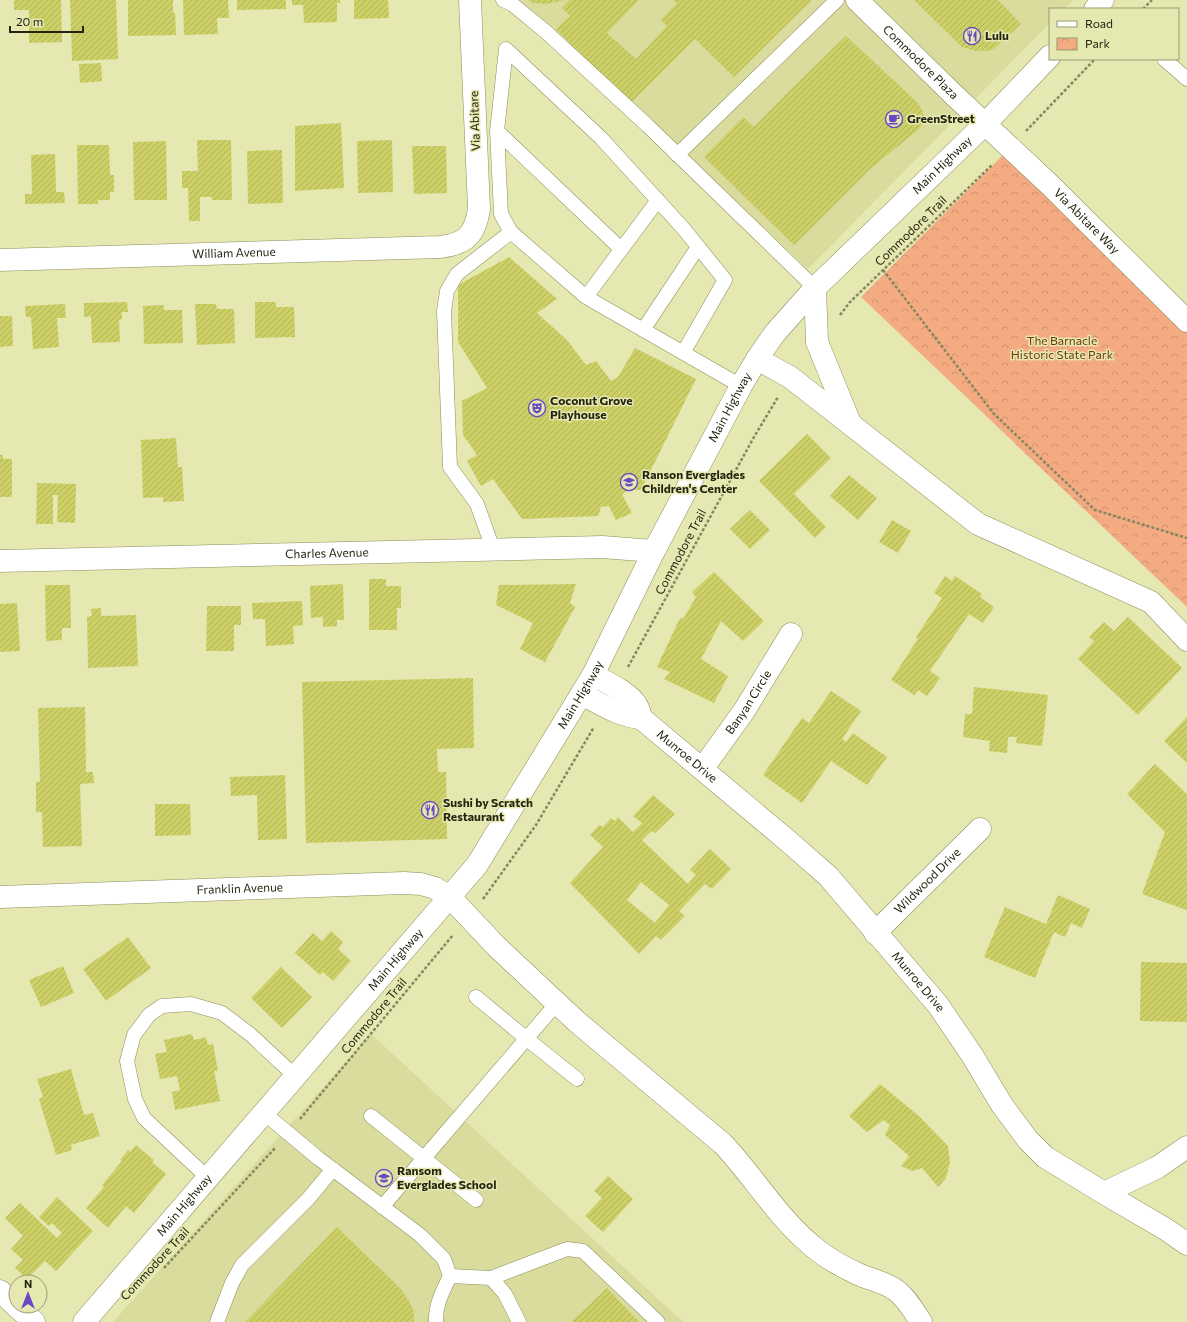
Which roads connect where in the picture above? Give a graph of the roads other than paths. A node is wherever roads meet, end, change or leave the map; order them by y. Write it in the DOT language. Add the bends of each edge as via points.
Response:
graph roads {
  1 [pos="470,0"];
  2 [pos="504,0"];
  3 [pos="837,0"];
  4 [pos="857,0"];
  5 [pos="1049,57"];
  6 [pos="1165,60"];
  7 [pos="1187,79"];
  8 [pos="985,124"];
  9 [pos="497,131"];
  10 [pos="677,155"];
  11 [pos="658,200"];
  12 [pos="511,232"];
  13 [pos="466,238"];
  14 [pos="698,247"];
  15 [pos="622,249"];
  16 [pos="0,260"];
  17 [pos="815,288"];
  18 [pos="586,297"];
  19 [pos="1187,321"];
  20 [pos="643,330"];
  21 [pos="683,353"];
  22 [pos="757,359"];
  23 [pos="741,386"];
  24 [pos="850,424"];
  25 [pos="493,549"];
  26 [pos="654,551"];
  27 [pos="0,561"];
  28 [pos="791,634"];
  29 [pos="1187,640"];
  30 [pos="594,675"];
  31 [pos="582,694"];
  32 [pos="641,718"];
  33 [pos="703,768"];
  34 [pos="980,829"];
  35 [pos="0,897"];
  36 [pos="450,897"];
  37 [pos="875,933"];
  38 [pos="476,997"];
  39 [pos="557,1003"];
  40 [pos="526,1039"];
  41 [pos="296,1077"];
  42 [pos="577,1079"];
  43 [pos="264,1113"];
  44 [pos="371,1116"];
  45 [pos="1187,1147"];
  46 [pos="424,1158"];
  47 [pos="333,1169"];
  48 [pos="208,1178"];
  49 [pos="1104,1193"];
  50 [pos="476,1200"];
  51 [pos="382,1207"];
  52 [pos="1187,1244"];
  53 [pos="450,1276"];
  54 [pos="491,1278"];
  55 [pos="0,1291"];
  56 [pos="8,1298"];
  57 [pos="25,1314"];
  58 [pos="34,1322"];
  59 [pos="84,1322"];
  60 [pos="217,1322"];
  61 [pos="436,1322"];
  62 [pos="519,1322"];
  63 [pos="658,1322"];
  64 [pos="921,1322"];
  1 -- 13 [label="street, Via Abitare" via="479,209 473,231"];
  2 -- 10 [label="lane" via="545,31"];
  3 -- 10 [label="lane"];
  4 -- 8 [label="street, Commodore Plaza"];
  5 -- 8 [label="street, Main Highway"];
  6 -- 7 [label="lane"];
  8 -- 17 [label="street, Main Highway"];
  8 -- 19 [label="street, Via Abitare Way"];
  9 -- 11 [label="lane" via="506,48 601,138"];
  9 -- 12 [label="lane" via="501,214"];
  9 -- 15 [label="lane"];
  10 -- 17 [label="lane"];
  11 -- 14 [label="lane"];
  11 -- 15 [label="lane"];
  12 -- 18 [label="lane"];
  12 -- 25 [label="lane" via="457,274 447,291 444,311 450,468 477,504"];
  13 -- 16 [label="street, William Avenue" via="458,244 440,247"];
  14 -- 20 [label="lane"];
  14 -- 21 [label="lane" via="725,280"];
  15 -- 18 [label="lane"];
  17 -- 22 [label="street, Main Highway" via="775,333"];
  17 -- 24 [label="street" via="817,342"];
  18 -- 20 [label="lane"];
  20 -- 21 [label="lane"];
  21 -- 23 [label="lane"];
  22 -- 23 [label="street, Main Highway"];
  22 -- 24 [label="street" via="790,377"];
  23 -- 26 [label="street, Main Highway"];
  24 -- 29 [label="street" via="978,524 1151,602"];
  25 -- 26 [label="street, Charles Avenue" via="602,547"];
  25 -- 27 [label="street, Charles Avenue"];
  26 -- 30 [label="street, Main Highway"];
  28 -- 33 [label="street, Banyan Circle" via="744,711"];
  30 -- 31 [label="street, Main Highway"];
  30 -- 32 [label="street, Munroe Drive" via="632,699"];
  31 -- 32 [label="street, Munroe Drive" via="622,714"];
  31 -- 36 [label="street, Main Highway" via="477,865"];
  32 -- 33 [label="street, Munroe Drive"];
  33 -- 37 [label="street, Munroe Drive" via="828,876"];
  34 -- 37 [label="street, Wildwood Drive"];
  35 -- 36 [label="street, Franklin Avenue" via="404,883 435,888"];
  36 -- 39 [label="street, Franklin Avenue" via="496,946"];
  36 -- 41 [label="street, Main Highway"];
  37 -- 49 [label="street, Munroe Drive" via="923,986 953,1025 1002,1105 1028,1140 1045,1157"];
  38 -- 40 [label="lane"];
  39 -- 40 [label="lane"];
  39 -- 64 [label="street, Franklin Avenue" via="723,1144 805,1240 834,1262 896,1290"];
  40 -- 42 [label="lane"];
  40 -- 46 [label="lane"];
  41 -- 43 [label="street, Main Highway"];
  41 -- 48 [label="lane" via="251,1035 222,1013 191,1004 162,1006 149,1015 134,1035 127,1061 135,1099 144,1118"];
  43 -- 47 [label="lane"];
  43 -- 48 [label="street, Main Highway"];
  44 -- 46 [label="lane"];
  45 -- 49 [label="street" via="1158,1167"];
  46 -- 50 [label="lane"];
  46 -- 51 [label="lane"];
  47 -- 51 [label="lane"];
  47 -- 60 [label="lane" via="308,1199 242,1265 232,1282"];
  48 -- 59 [label="street, Main Highway"];
  49 -- 52 [label="street, Munroe Drive"];
  51 -- 53 [label="lane" via="420,1235 444,1259"];
  53 -- 54 [label="lane"];
  53 -- 61 [label="lane" via="441,1294"];
  54 -- 62 [label="lane" via="505,1294"];
  54 -- 63 [label="lane" via="567,1249 583,1251"];
  55 -- 56 [label="street"];
  57 -- 58 [label="street"];
}
